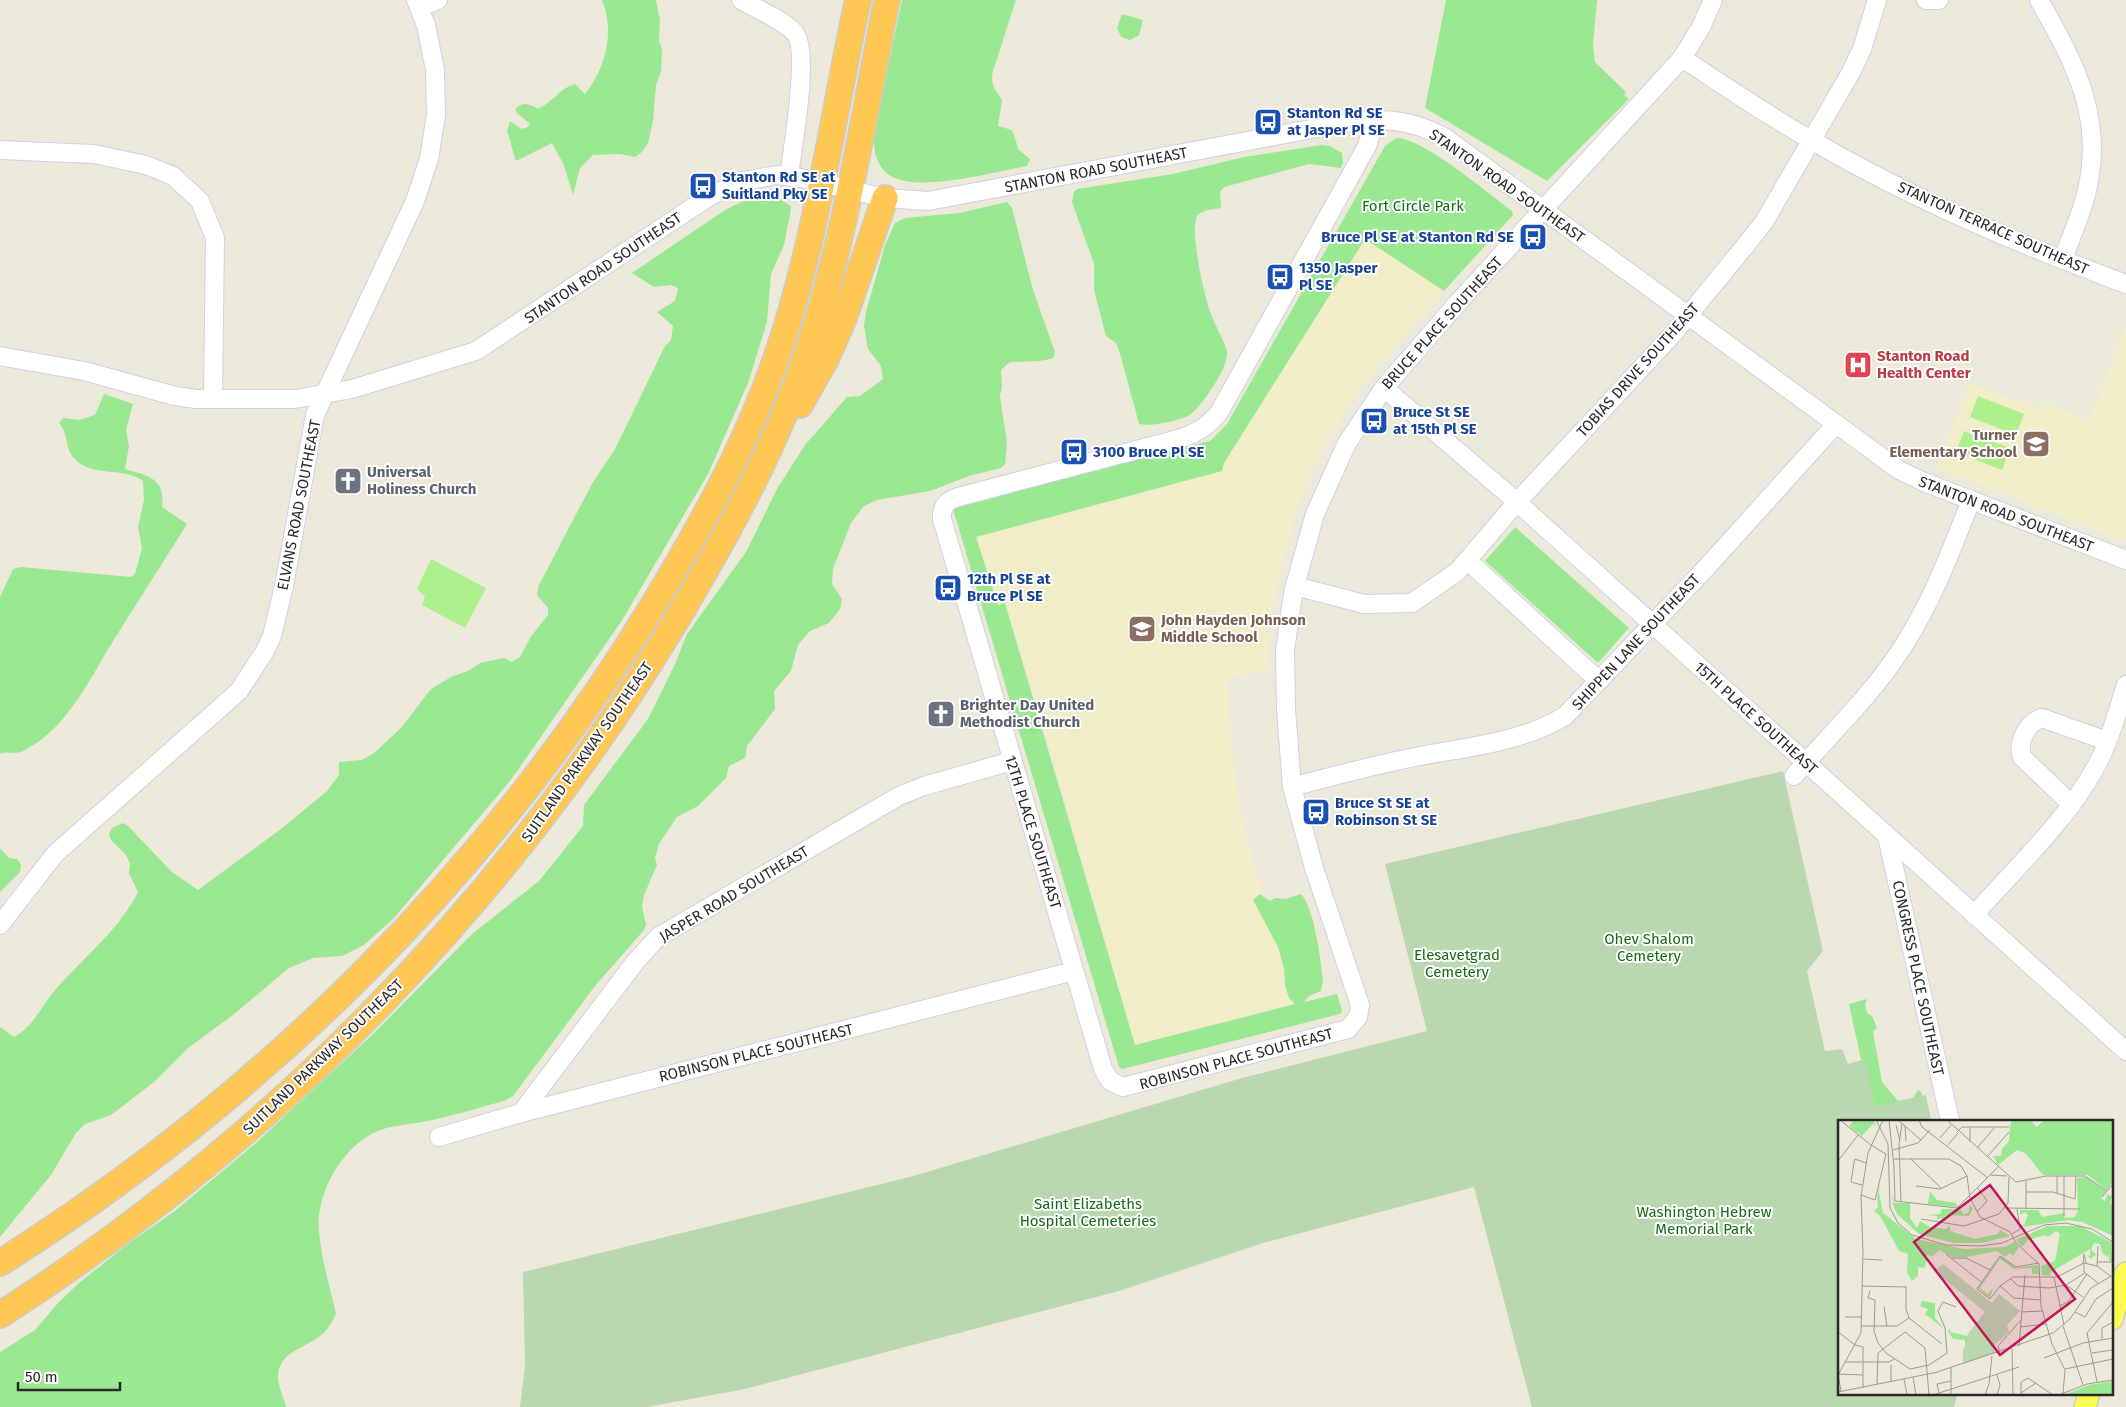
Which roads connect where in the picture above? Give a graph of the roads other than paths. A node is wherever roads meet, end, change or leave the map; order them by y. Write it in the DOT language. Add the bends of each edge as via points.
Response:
graph roads {
  1 [pos="438,0"];
  2 [pos="741,0"];
  3 [pos="858,0"];
  4 [pos="887,0"];
  5 [pos="1713,0"];
  6 [pos="1877,0"];
  7 [pos="1926,0"];
  8 [pos="1939,0"];
  9 [pos="2039,0"];
  10 [pos="418,4"];
  11 [pos="1682,58"];
  12 [pos="1375,120"];
  13 [pos="1812,141"];
  14 [pos="0,150"];
  15 [pos="788,176"];
  16 [pos="822,183"];
  17 [pos="849,190"];
  18 [pos="885,198"];
  19 [pos="1543,210"];
  20 [pos="2062,260"];
  21 [pos="2126,284"];
  22 [pos="1688,316"];
  23 [pos="0,356"];
  24 [pos="1384,388"];
  25 [pos="324,394"];
  26 [pos="213,399"];
  27 [pos="1836,424"];
  28 [pos="756,477"];
  29 [pos="1971,500"];
  30 [pos="1517,502"];
  31 [pos="1467,560"];
  32 [pos="2126,560"];
  33 [pos="1295,586"];
  34 [pos="1653,624"];
  35 [pos="1599,681"];
  36 [pos="2126,686"];
  37 [pos="2107,741"];
  38 [pos="1012,761"];
  39 [pos="1806,762"];
  40 [pos="1794,776"];
  41 [pos="1292,787"];
  42 [pos="2070,804"];
  43 [pos="1887,836"];
  44 [pos="1974,915"];
  45 [pos="0,925"];
  46 [pos="1074,971"];
  47 [pos="1356,1021"];
  48 [pos="2126,1051"];
  49 [pos="1114,1084"];
  50 [pos="521,1113"];
  51 [pos="1950,1120"];
  52 [pos="439,1137"];
  53 [pos="0,1264"];
  54 [pos="2126,1274"];
  55 [pos="2114,1313"];
  56 [pos="0,1315"];
  57 [pos="2089,1394"];
  58 [pos="2085,1407"];
  1 -- 10 [label="street"];
  2 -- 15 [label="street" via="782,23 794,32 800,44 800,106"];
  3 -- 16 [label="highway, SUITLAND PARKWAY SOUTHEAST"];
  4 -- 17 [label="highway, SUITLAND PARKWAY SOUTHEAST"];
  5 -- 11 [label="street, BRUCE PLACE SOUTHEAST"];
  6 -- 13 [label="street, TOBIAS DRIVE SOUTHEAST" via="1862,49"];
  7 -- 8 [label="street"];
  9 -- 20 [label="street" via="2082,83 2090,118 2091,162 2086,193"];
  10 -- 25 [label="street, ELVANS ROAD SOUTHEAST" via="430,42 436,81 435,124 429,159 415,201"];
  11 -- 13 [label="street, STANTON TERRACE SOUTHEAST"];
  11 -- 19 [label="street, BRUCE PLACE SOUTHEAST"];
  12 -- 18 [label="street, STANTON ROAD SOUTHEAST" via="1320,127 944,199 911,201"];
  12 -- 19 [label="street, STANTON ROAD SOUTHEAST" via="1404,121 1431,130"];
  12 -- 38 [label="street, 12TH PLACE SOUTHEAST" via="1367,146 1211,422 1182,438 958,497 942,508 942,519"];
  13 -- 20 [label="street, STANTON TERRACE SOUTHEAST" via="1949,212"];
  13 -- 22 [label="street, TOBIAS DRIVE SOUTHEAST" via="1764,222"];
  14 -- 26 [label="street" via="94,154 146,165 173,176 200,201 215,238"];
  15 -- 16 [label="street, STANTON ROAD SOUTHEAST"];
  15 -- 25 [label="street, STANTON ROAD SOUTHEAST" via="750,179 710,196 476,351 377,382"];
  16 -- 17 [label="street, STANTON ROAD SOUTHEAST"];
  16 -- 53 [label="highway, SUITLAND PARKWAY SOUTHEAST" via="777,357 728,471 638,629 542,767 413,922 298,1037 140,1167"];
  17 -- 18 [label="street, STANTON ROAD SOUTHEAST"];
  17 -- 28 [label="highway, SUITLAND PARKWAY SOUTHEAST" via="817,320 792,396"];
  18 -- 28 [label="highway" via="852,299 827,357"];
  19 -- 22 [label="street, STANTON ROAD SOUTHEAST"];
  19 -- 24 [label="street, BRUCE PLACE SOUTHEAST"];
  20 -- 21 [label="street, STANTON TERRACE SOUTHEAST"];
  22 -- 27 [label="street, STANTON ROAD SOUTHEAST"];
  22 -- 30 [label="street, TOBIAS DRIVE SOUTHEAST"];
  23 -- 26 [label="street, STANTON ROAD SOUTHEAST" via="84,371 182,397"];
  24 -- 30 [label="street, 15TH PLACE SOUTHEAST"];
  24 -- 33 [label="street, BRUCE PLACE SOUTHEAST" via="1336,465 1315,514"];
  25 -- 26 [label="street, STANTON ROAD SOUTHEAST" via="295,399"];
  25 -- 45 [label="street, ELVANS ROAD SOUTHEAST" via="315,415 284,586 272,636 260,662 239,691 55,854"];
  27 -- 29 [label="street, STANTON ROAD SOUTHEAST" via="1905,473"];
  27 -- 34 [label="street, SHIPPEN LANE SOUTHEAST"];
  28 -- 56 [label="highway, SUITLAND PARKWAY SOUTHEAST" via="684,608 615,717 528,836 436,946 341,1045 224,1151 121,1232"];
  29 -- 32 [label="street, STANTON ROAD SOUTHEAST"];
  29 -- 39 [label="street" via="1919,621 1902,649"];
  30 -- 31 [label="street, TOBIAS DRIVE SOUTHEAST"];
  30 -- 34 [label="street, 15TH PLACE SOUTHEAST"];
  31 -- 33 [label="street, TOBIAS DRIVE SOUTHEAST" via="1412,603 1364,604"];
  31 -- 35 [label="street"];
  33 -- 41 [label="street, BRUCE PLACE SOUTHEAST" via="1288,622 1285,683"];
  34 -- 35 [label="street, SHIPPEN LANE SOUTHEAST"];
  34 -- 39 [label="street, 15TH PLACE SOUTHEAST"];
  35 -- 41 [label="street, SHIPPEN LANE SOUTHEAST" via="1565,716 1546,728 1519,737 1375,765"];
  36 -- 37 [label="street"];
  37 -- 42 [label="street" via="2086,784"];
  37 -- 42 [label="street" via="2042,718 2033,722 2021,740 2022,758"];
  38 -- 46 [label="street, 12TH PLACE SOUTHEAST"];
  38 -- 50 [label="street, JASPER ROAD SOUTHEAST" via="904,794 658,937 636,961"];
  39 -- 40 [label="street"];
  39 -- 43 [label="street, 15TH PLACE SOUTHEAST"];
  41 -- 47 [label="street, BRUCE PLACE SOUTHEAST" via="1314,868 1360,1005"];
  42 -- 44 [label="street"];
  43 -- 44 [label="street, 15TH PLACE SOUTHEAST"];
  43 -- 51 [label="street, CONGRESS PLACE SOUTHEAST"];
  44 -- 48 [label="street, 15TH PLACE SOUTHEAST"];
  46 -- 49 [label="street, 12TH PLACE SOUTHEAST" via="1103,1070"];
  46 -- 50 [label="street, ROBINSON PLACE SOUTHEAST"];
  47 -- 49 [label="street, ROBINSON PLACE SOUTHEAST" via="1348,1030 1130,1086"];
  50 -- 52 [label="street, ROBINSON PLACE SOUTHEAST"];
  54 -- 55 [label="main road"];
  57 -- 58 [label="main road"];
}
